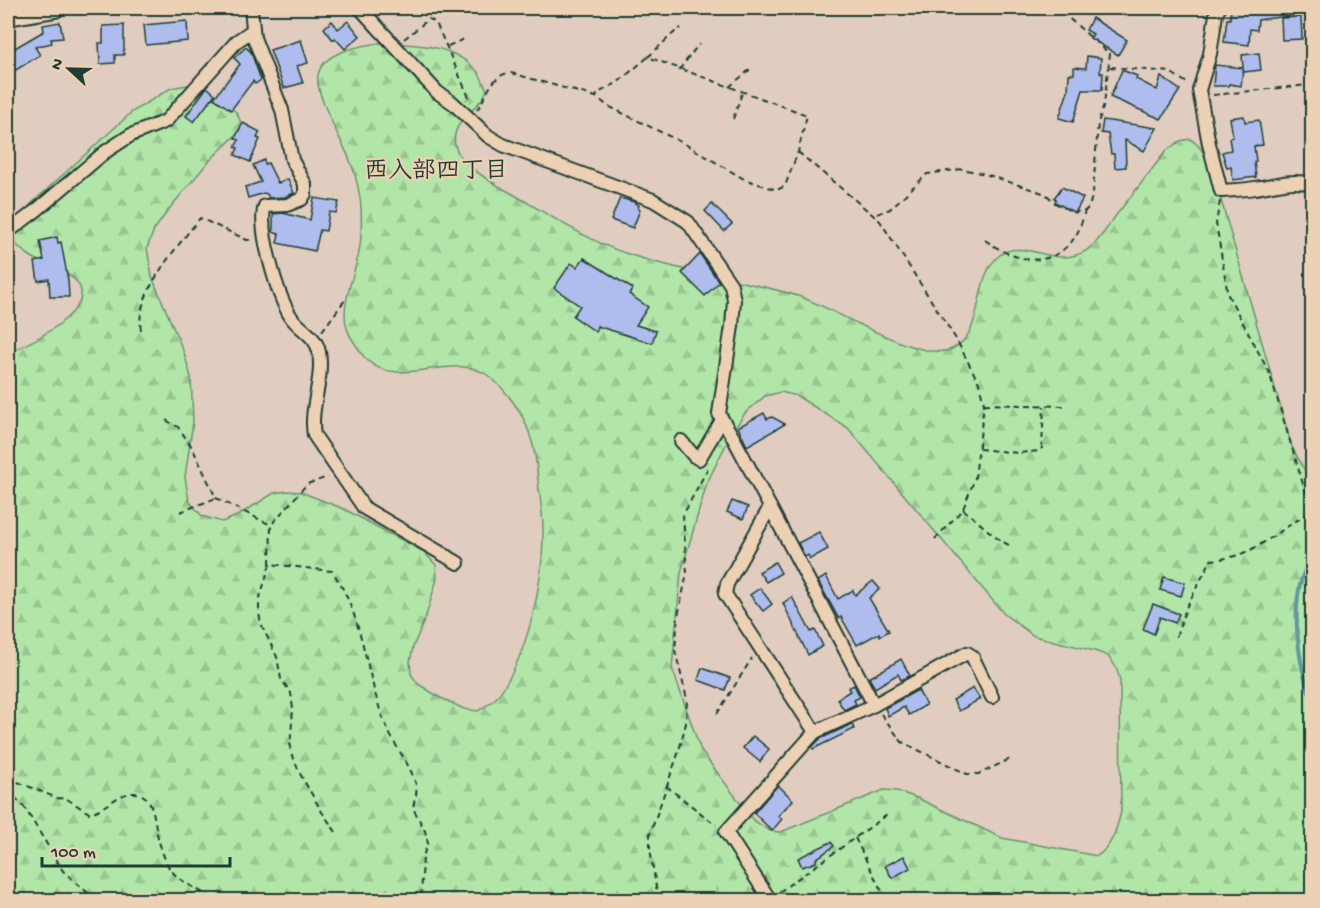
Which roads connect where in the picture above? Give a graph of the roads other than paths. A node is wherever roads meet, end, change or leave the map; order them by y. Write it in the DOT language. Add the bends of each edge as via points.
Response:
graph roads {
  1 [pos="55,8"];
  2 [pos="251,8"];
  3 [pos="360,8"];
  4 [pos="1219,8"];
  5 [pos="8,16"];
  6 [pos="253,30"];
  7 [pos="1312,184"];
  8 [pos="8,232"];
  9 [pos="722,420"];
  10 [pos="681,441"];
  11 [pos="770,507"];
  12 [pos="458,563"];
  13 [pos="992,697"];
  14 [pos="874,705"];
  15 [pos="815,732"];
  16 [pos="770,900"];
  1 -- 5 [label="main road"];
  2 -- 6 [label="street"];
  3 -- 9 [label="street" via="437,92 488,136 653,200 688,222 731,285 733,309 719,414"];
  4 -- 7 [label="street" via="1198,90 1221,191 1285,181"];
  6 -- 8 [label="street" via="237,41 166,121 130,135 105,152"];
  6 -- 12 [label="street" via="282,110 292,160 305,184 302,199 287,205 265,206 262,213 280,298 292,319 314,338 319,352 314,435 364,508"];
  9 -- 10 [label="street" via="699,459"];
  9 -- 11 [label="street"];
  11 -- 14 [label="street"];
  11 -- 15 [label="street" via="725,594"];
  13 -- 14 [label="street" via="967,653"];
  14 -- 15 [label="street"];
  15 -- 16 [label="street" via="726,832"];
}
